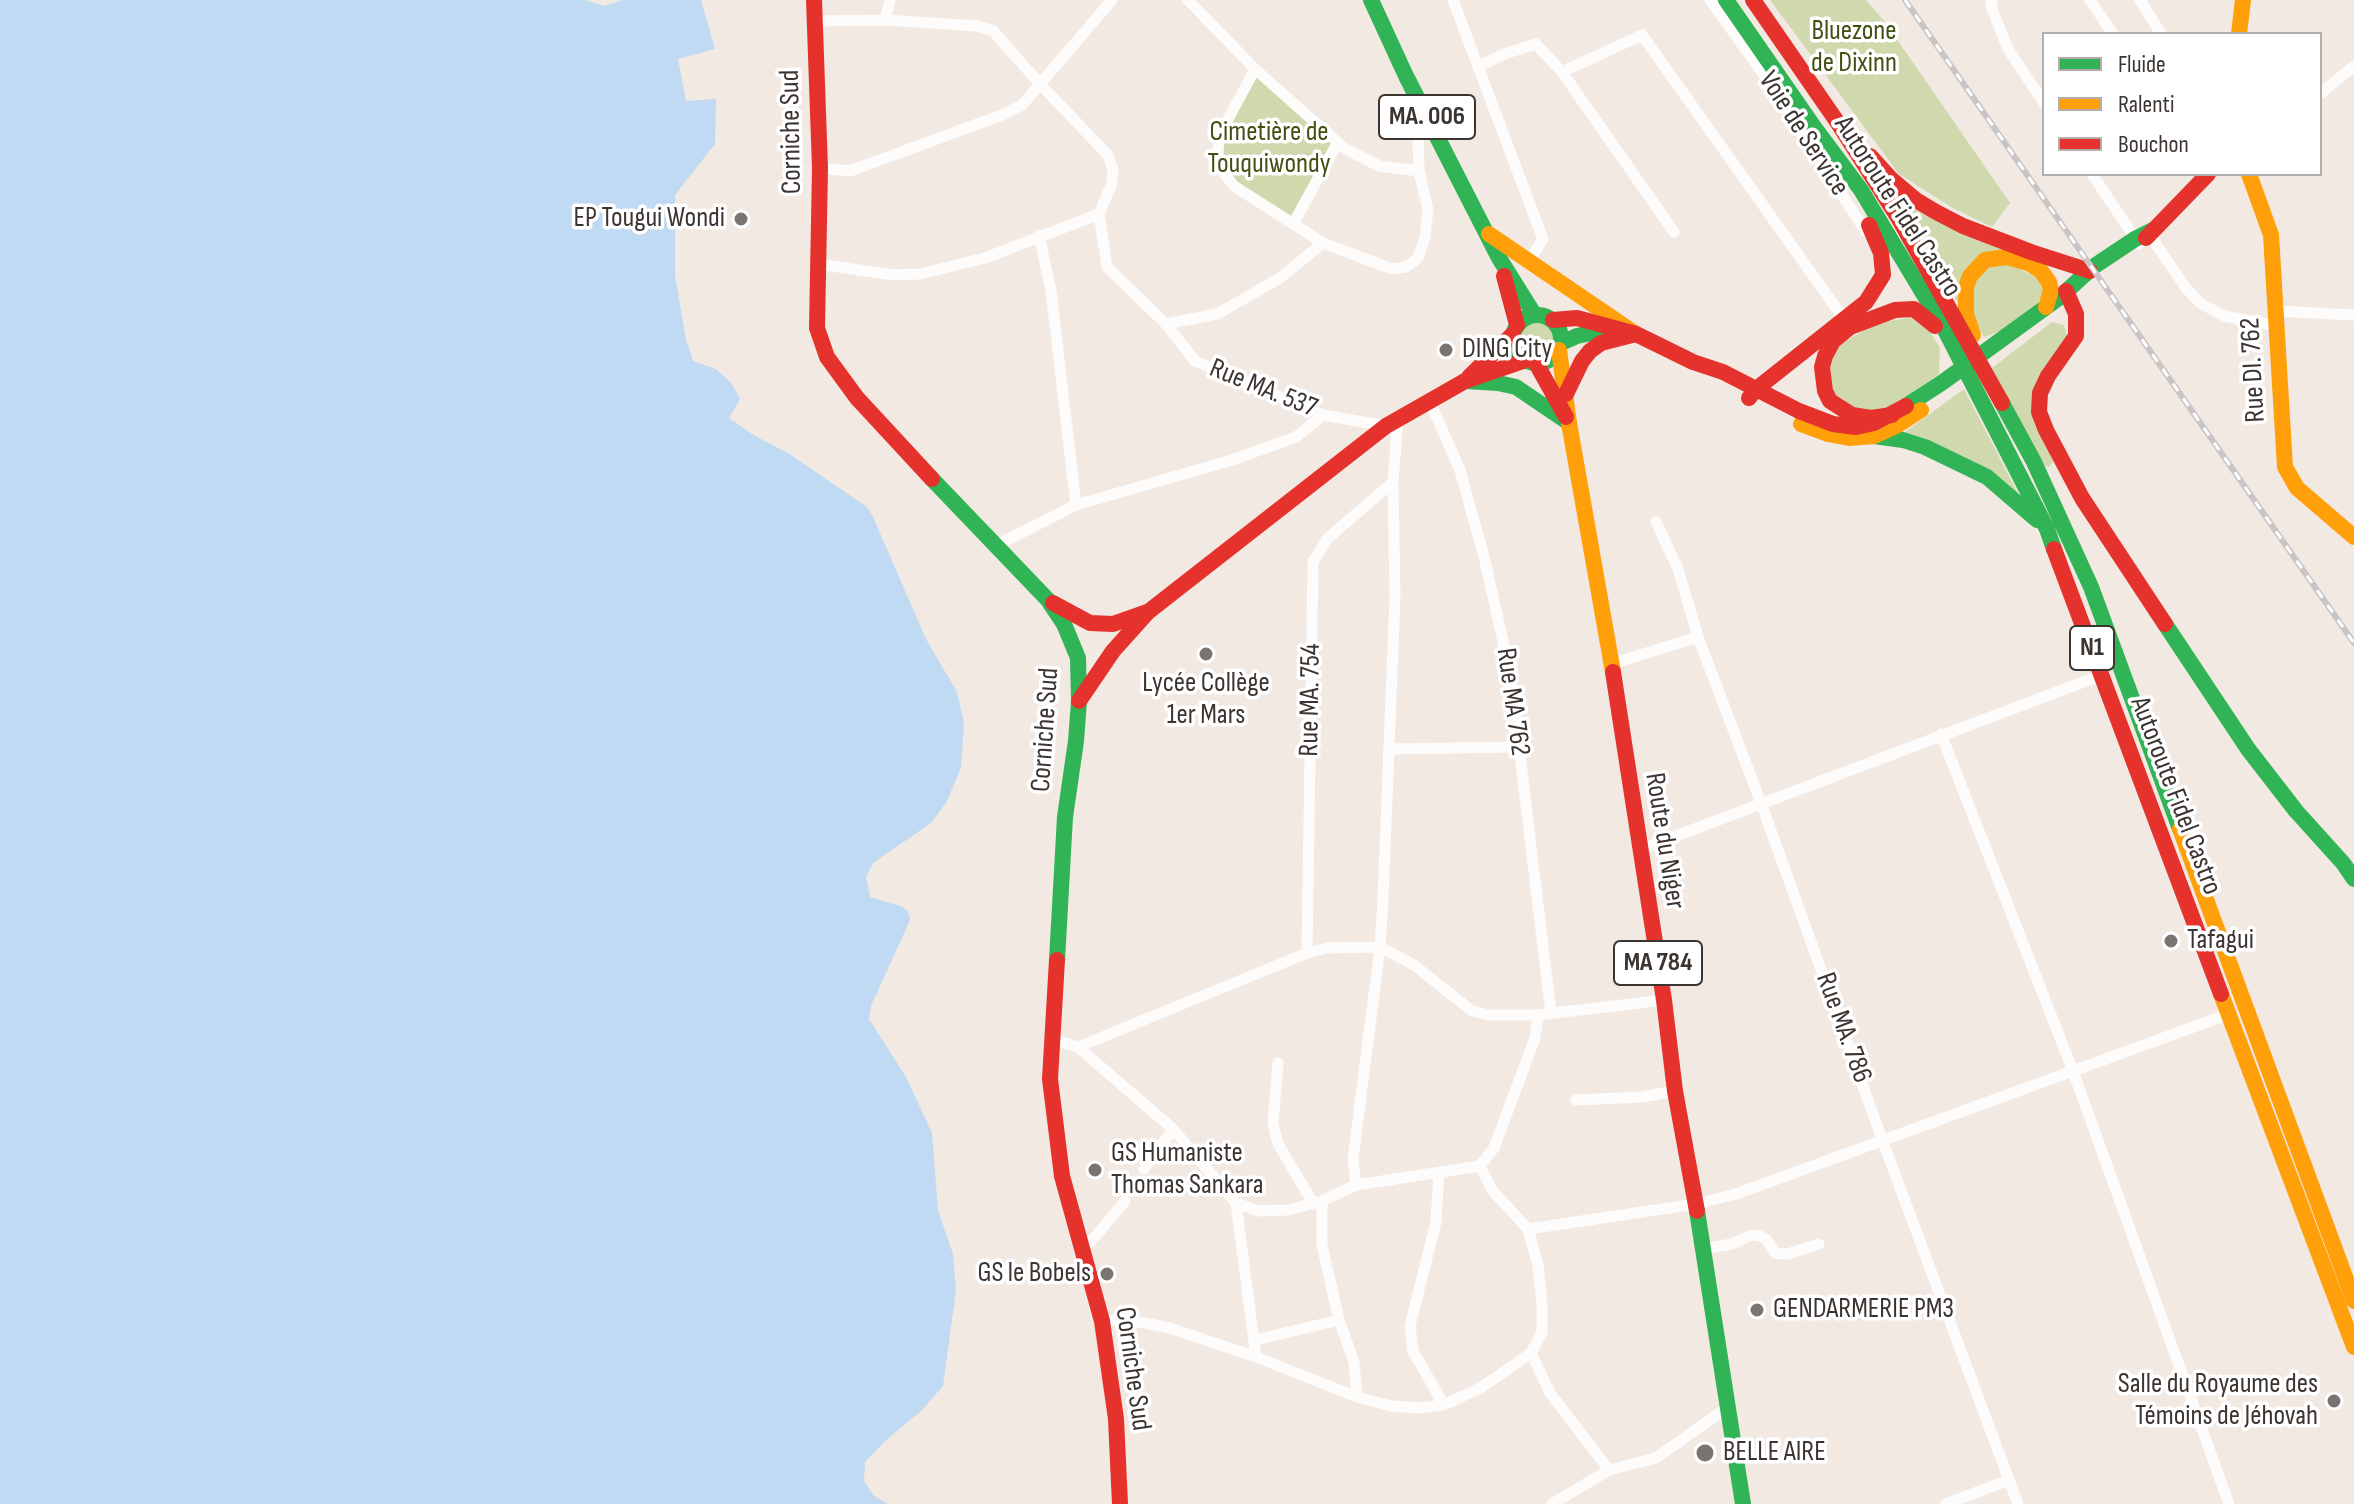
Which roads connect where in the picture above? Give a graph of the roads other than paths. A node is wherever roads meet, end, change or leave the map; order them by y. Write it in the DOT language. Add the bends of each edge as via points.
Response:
graph roads {
  1 [pos="814,0"];
  2 [pos="890,0"];
  3 [pos="1112,0"];
  4 [pos="1188,0"];
  5 [pos="1371,0"];
  6 [pos="1453,0"];
  7 [pos="1710,0"];
  8 [pos="1726,0"];
  9 [pos="1753,0"];
  10 [pos="1991,0"];
  11 [pos="2090,0"];
  12 [pos="2140,0"];
  13 [pos="2243,0"];
  14 [pos="885,20"];
  15 [pos="815,21"];
  16 [pos="2112,32"];
  17 [pos="2160,32"];
  18 [pos="2239,32"];
  19 [pos="2354,66"];
  20 [pos="1478,67"];
  21 [pos="1255,69"];
  22 [pos="1562,72"];
  23 [pos="1040,84"];
  24 [pos="2322,92"];
  25 [pos="1417,97"];
  26 [pos="2042,100"];
  27 [pos="1838,123"];
  28 [pos="1814,127"];
  29 [pos="1338,142"];
  30 [pos="820,168"];
  31 [pos="1419,171"];
  32 [pos="2094,176"];
  33 [pos="2206,176"];
  34 [pos="2250,176"];
  35 [pos="1099,214"];
  36 [pos="1293,224"];
  37 [pos="1487,232"];
  38 [pos="1674,232"];
  39 [pos="1039,235"];
  40 [pos="2144,237"];
  41 [pos="1323,243"];
  42 [pos="2031,252"];
  43 [pos="1499,258"];
  44 [pos="1529,261"];
  45 [pos="817,264"];
  46 [pos="2090,271"];
  47 [pos="1883,275"];
  48 [pos="2061,300"];
  49 [pos="1534,314"];
  50 [pos="2354,315"];
  51 [pos="2277,318"];
  52 [pos="1844,319"];
  53 [pos="1553,320"];
  54 [pos="1166,324"];
  55 [pos="1617,328"];
  56 [pos="1515,330"];
  57 [pos="1636,334"];
  58 [pos="1560,346"];
  59 [pos="1954,349"];
  60 [pos="1531,362"];
  61 [pos="1986,372"];
  62 [pos="1465,381"];
  63 [pos="1945,387"];
  64 [pos="1566,394"];
  65 [pos="1752,394"];
  66 [pos="1429,400"];
  67 [pos="1323,415"];
  68 [pos="1892,415"];
  69 [pos="1392,422"];
  70 [pos="1569,423"];
  71 [pos="1874,436"];
  72 [pos="1393,482"];
  73 [pos="1076,505"];
  74 [pos="1656,522"];
  75 [pos="2047,529"];
  76 [pos="2354,537"];
  77 [pos="995,546"];
  78 [pos="1048,600"];
  79 [pos="1148,612"];
  80 [pos="1698,637"];
  81 [pos="1611,664"];
  82 [pos="2102,675"];
  83 [pos="1079,701"];
  84 [pos="1941,734"];
  85 [pos="1519,747"];
  86 [pos="1389,749"];
  87 [pos="1761,803"];
  88 [pos="1639,850"];
  89 [pos="2354,879"];
  90 [pos="1380,947"];
  91 [pos="1307,953"];
  92 [pos="1664,1000"];
  93 [pos="1551,1013"];
  94 [pos="2229,1014"];
  95 [pos="1538,1015"];
  96 [pos="1051,1039"];
  97 [pos="1078,1047"];
  98 [pos="1278,1063"];
  99 [pos="2073,1071"];
  100 [pos="1675,1091"];
  101 [pos="1576,1100"];
  102 [pos="1173,1129"];
  103 [pos="1883,1142"];
  104 [pos="1480,1166"];
  105 [pos="1144,1169"];
  106 [pos="1439,1173"];
  107 [pos="1356,1185"];
  108 [pos="1125,1201"];
  109 [pos="1317,1202"];
  110 [pos="1236,1203"];
  111 [pos="1696,1204"];
  112 [pos="1528,1229"];
  113 [pos="1819,1244"];
  114 [pos="1702,1249"];
  115 [pos="1081,1250"];
  116 [pos="2354,1301"];
  117 [pos="1339,1320"];
  118 [pos="1102,1321"];
  119 [pos="1255,1340"];
  120 [pos="2354,1347"];
  121 [pos="1531,1353"];
  122 [pos="1256,1357"];
  123 [pos="1357,1397"];
  124 [pos="1444,1405"];
  125 [pos="1728,1407"];
  126 [pos="1609,1470"];
  127 [pos="2009,1480"];
  128 [pos="1120,1504"];
  129 [pos="1552,1504"];
  130 [pos="1743,1504"];
  131 [pos="1946,1504"];
  132 [pos="2018,1504"];
  133 [pos="2229,1504"];
  1 -- 15 [label="main road, Corniche Sud"];
  2 -- 14 [label="street"];
  3 -- 23 [label="street"];
  4 -- 21 [label="street"];
  5 -- 25 [label="main road, MA. 006"];
  6 -- 20 [label="street"];
  7 -- 47 [label="street, Voie de Service" via="1826,168 1869,237"];
  8 -- 28 [label="main road, Autoroute Fidel Castro / N1"];
  9 -- 27 [label="main road, Autoroute Fidel Castro / N1"];
  10 -- 26 [label="street" via="2008,49"];
  11 -- 16 [label="street"];
  12 -- 17 [label="street"];
  13 -- 18 [label="main road"];
  14 -- 15 [label="street, Rue MA. 537"];
  14 -- 23 [label="street, Rue MA. 537" via="993,31"];
  15 -- 30 [label="main road, Corniche Sud"];
  19 -- 24 [label="street"];
  20 -- 22 [label="street" via="1536,44"];
  20 -- 44 [label="street" via="1543,239"];
  21 -- 29 [label="street"];
  21 -- 36 [label="street" via="1219,136 1221,169 1234,186"];
  22 -- 38 [label="street"];
  22 -- 52 [label="street" via="1642,35"];
  23 -- 30 [label="street" via="1022,105 1002,115 850,171"];
  23 -- 35 [label="street, Rue MA. 537" via="1108,155 1112,183"];
  25 -- 31 [label="street"];
  25 -- 37 [label="main road, MA. 006"];
  27 -- 42 [label="main road" via="1916,200 1963,226"];
  27 -- 61 [label="main road, Autoroute Fidel Castro / N1"];
  28 -- 47 [label="main road" via="1874,232"];
  28 -- 59 [label="main road, Autoroute Fidel Castro / N1" via="1861,190"];
  29 -- 31 [label="street" via="1379,166"];
  29 -- 36 [label="street"];
  30 -- 45 [label="main road, Corniche Sud"];
  31 -- 41 [label="street" via="1428,210 1418,258 1392,269"];
  32 -- 40 [label="street"];
  33 -- 40 [label="main road"];
  34 -- 51 [label="main road, Rue DI. 762" via="2271,235"];
  35 -- 39 [label="street"];
  35 -- 54 [label="street, Rue MA. 537" via="1107,267"];
  36 -- 41 [label="street"];
  37 -- 43 [label="main road"];
  37 -- 44 [label="main road"];
  39 -- 45 [label="street" via="985,258 920,274"];
  39 -- 73 [label="street" via="1051,291"];
  40 -- 46 [label="main road"];
  40 -- 48 [label="main road"];
  40 -- 51 [label="street" via="2200,303 2224,316"];
  41 -- 54 [label="street" via="1280,278 1217,314"];
  42 -- 46 [label="main road"];
  42 -- 48 [label="main road" via="2051,271"];
  43 -- 49 [label="main road"];
  43 -- 56 [label="main road"];
  44 -- 57 [label="main road"];
  45 -- 77 [label="main road, Corniche Sud" via="817,328 827,357 857,398"];
  46 -- 48 [label="main road"];
  47 -- 52 [label="main road" via="1866,302"];
  48 -- 61 [label="main road" via="2041,271 2028,263 2007,257 1985,260 1966,287 1966,314"];
  48 -- 63 [label="main road"];
  48 -- 89 [label="main road" via="2074,306 2078,325 2040,393 2039,412 2053,443 2082,498 2248,749"];
  49 -- 53 [label="main road"];
  49 -- 56 [label="main road"];
  50 -- 51 [label="street"];
  51 -- 76 [label="main road, Rue DI. 762" via="2285,467 2297,488"];
  52 -- 65 [label="main road"];
  53 -- 55 [label="main road" via="1577,318"];
  53 -- 58 [label="main road" via="1561,334"];
  54 -- 67 [label="street, Rue MA. 537" via="1195,361"];
  55 -- 57 [label="main road"];
  55 -- 58 [label="main road" via="1577,336"];
  56 -- 60 [label="main road" via="1515,349"];
  56 -- 62 [label="main road"];
  57 -- 64 [label="main road" via="1590,351"];
  57 -- 65 [label="main road" via="1723,372"];
  58 -- 60 [label="main road" via="1549,360"];
  58 -- 64 [label="main road, Route du Niger"];
  59 -- 68 [label="main road" via="1930,320 1905,308 1850,327 1833,341 1822,367 1830,401 1852,415"];
  59 -- 75 [label="main road, Autoroute Fidel Castro / N1"];
  60 -- 62 [label="main road"];
  60 -- 70 [label="main road, Route du Niger"];
  61 -- 116 [label="main road, Autoroute Fidel Castro / N1" via="2091,587"];
  62 -- 66 [label="main road"];
  62 -- 70 [label="main road" via="1516,387"];
  63 -- 68 [label="main road"];
  63 -- 71 [label="main road" via="1896,426"];
  64 -- 70 [label="main road, Route du Niger"];
  65 -- 68 [label="main road" via="1833,424 1856,427"];
  65 -- 71 [label="main road" via="1828,434"];
  66 -- 69 [label="main road"];
  66 -- 85 [label="street, Rue MA 762" via="1460,470 1484,557 1510,672"];
  67 -- 69 [label="street, Rue MA. 537"];
  67 -- 73 [label="street" via="1296,437"];
  69 -- 72 [label="street"];
  69 -- 79 [label="main road"];
  70 -- 81 [label="main road, Route du Niger / MA 784"];
  71 -- 75 [label="main road" via="1925,447 1987,477"];
  72 -- 86 [label="street"];
  72 -- 91 [label="street, Rue MA. 754" via="1328,538 1313,562"];
  73 -- 77 [label="street"];
  74 -- 80 [label="street, Rue MA. 786" via="1678,569"];
  75 -- 82 [label="main road, Autoroute Fidel Castro / N1"];
  77 -- 78 [label="main road, Corniche Sud"];
  78 -- 79 [label="main road" via="1090,623 1113,624"];
  78 -- 83 [label="main road, Corniche Sud" via="1078,658"];
  79 -- 83 [label="main road"];
  80 -- 81 [label="street"];
  80 -- 87 [label="street, Rue MA. 786"];
  81 -- 88 [label="main road, Route du Niger / MA 784"];
  82 -- 84 [label="street"];
  82 -- 94 [label="main road, Autoroute Fidel Castro / N1"];
  83 -- 96 [label="main road, Corniche Sud" via="1065,817"];
  84 -- 87 [label="street"];
  84 -- 99 [label="street"];
  85 -- 86 [label="street"];
  85 -- 93 [label="street, Rue MA 762"];
  86 -- 90 [label="street"];
  87 -- 88 [label="street"];
  87 -- 103 [label="street, Rue MA. 786"];
  88 -- 92 [label="main road, Route du Niger / MA 784"];
  90 -- 91 [label="street"];
  90 -- 95 [label="street" via="1414,965 1472,1011"];
  90 -- 107 [label="street" via="1353,1159"];
  91 -- 97 [label="street"];
  92 -- 93 [label="street"];
  92 -- 100 [label="main road, Route du Niger / MA 784"];
  93 -- 95 [label="street"];
  94 -- 99 [label="street"];
  94 -- 120 [label="main road, Autoroute Fidel Castro / N1"];
  95 -- 104 [label="street" via="1535,1038 1494,1148"];
  96 -- 97 [label="street"];
  96 -- 115 [label="main road, Corniche Sud" via="1060,1162"];
  97 -- 102 [label="street"];
  98 -- 109 [label="street" via="1273,1123 1278,1144"];
  99 -- 103 [label="street"];
  99 -- 133 [label="street"];
  100 -- 101 [label="street"];
  100 -- 111 [label="main road, Route du Niger / MA 784"];
  102 -- 105 [label="street"];
  102 -- 110 [label="street"];
  103 -- 111 [label="street"];
  103 -- 127 [label="street, Rue MA. 786"];
  104 -- 106 [label="street"];
  104 -- 112 [label="street" via="1492,1190"];
  106 -- 107 [label="street"];
  106 -- 124 [label="street" via="1436,1222 1410,1326 1413,1351"];
  107 -- 109 [label="street"];
  108 -- 115 [label="street"];
  109 -- 110 [label="street" via="1259,1211"];
  109 -- 117 [label="street"];
  110 -- 119 [label="street"];
  111 -- 112 [label="street"];
  111 -- 114 [label="main road, Route du Niger / MA 784"];
  112 -- 121 [label="street" via="1542,1304 1542,1332"];
  113 -- 114 [label="street" via="1781,1254 1767,1240 1751,1235"];
  114 -- 125 [label="main road, Route du Niger / MA 784"];
  115 -- 118 [label="main road, Corniche Sud"];
  117 -- 119 [label="street"];
  117 -- 123 [label="street" via="1354,1362"];
  118 -- 122 [label="street" via="1170,1328"];
  118 -- 128 [label="main road, Corniche Sud" via="1116,1419"];
  119 -- 122 [label="street"];
  121 -- 124 [label="street" via="1482,1387"];
  121 -- 126 [label="street" via="1550,1393"];
  122 -- 123 [label="street"];
  123 -- 124 [label="street" via="1391,1406"];
  125 -- 126 [label="street" via="1656,1458"];
  125 -- 130 [label="main road, Route du Niger / MA 784"];
  126 -- 129 [label="street"];
  127 -- 131 [label="street"];
  127 -- 132 [label="street, Rue MA. 786"];
}
